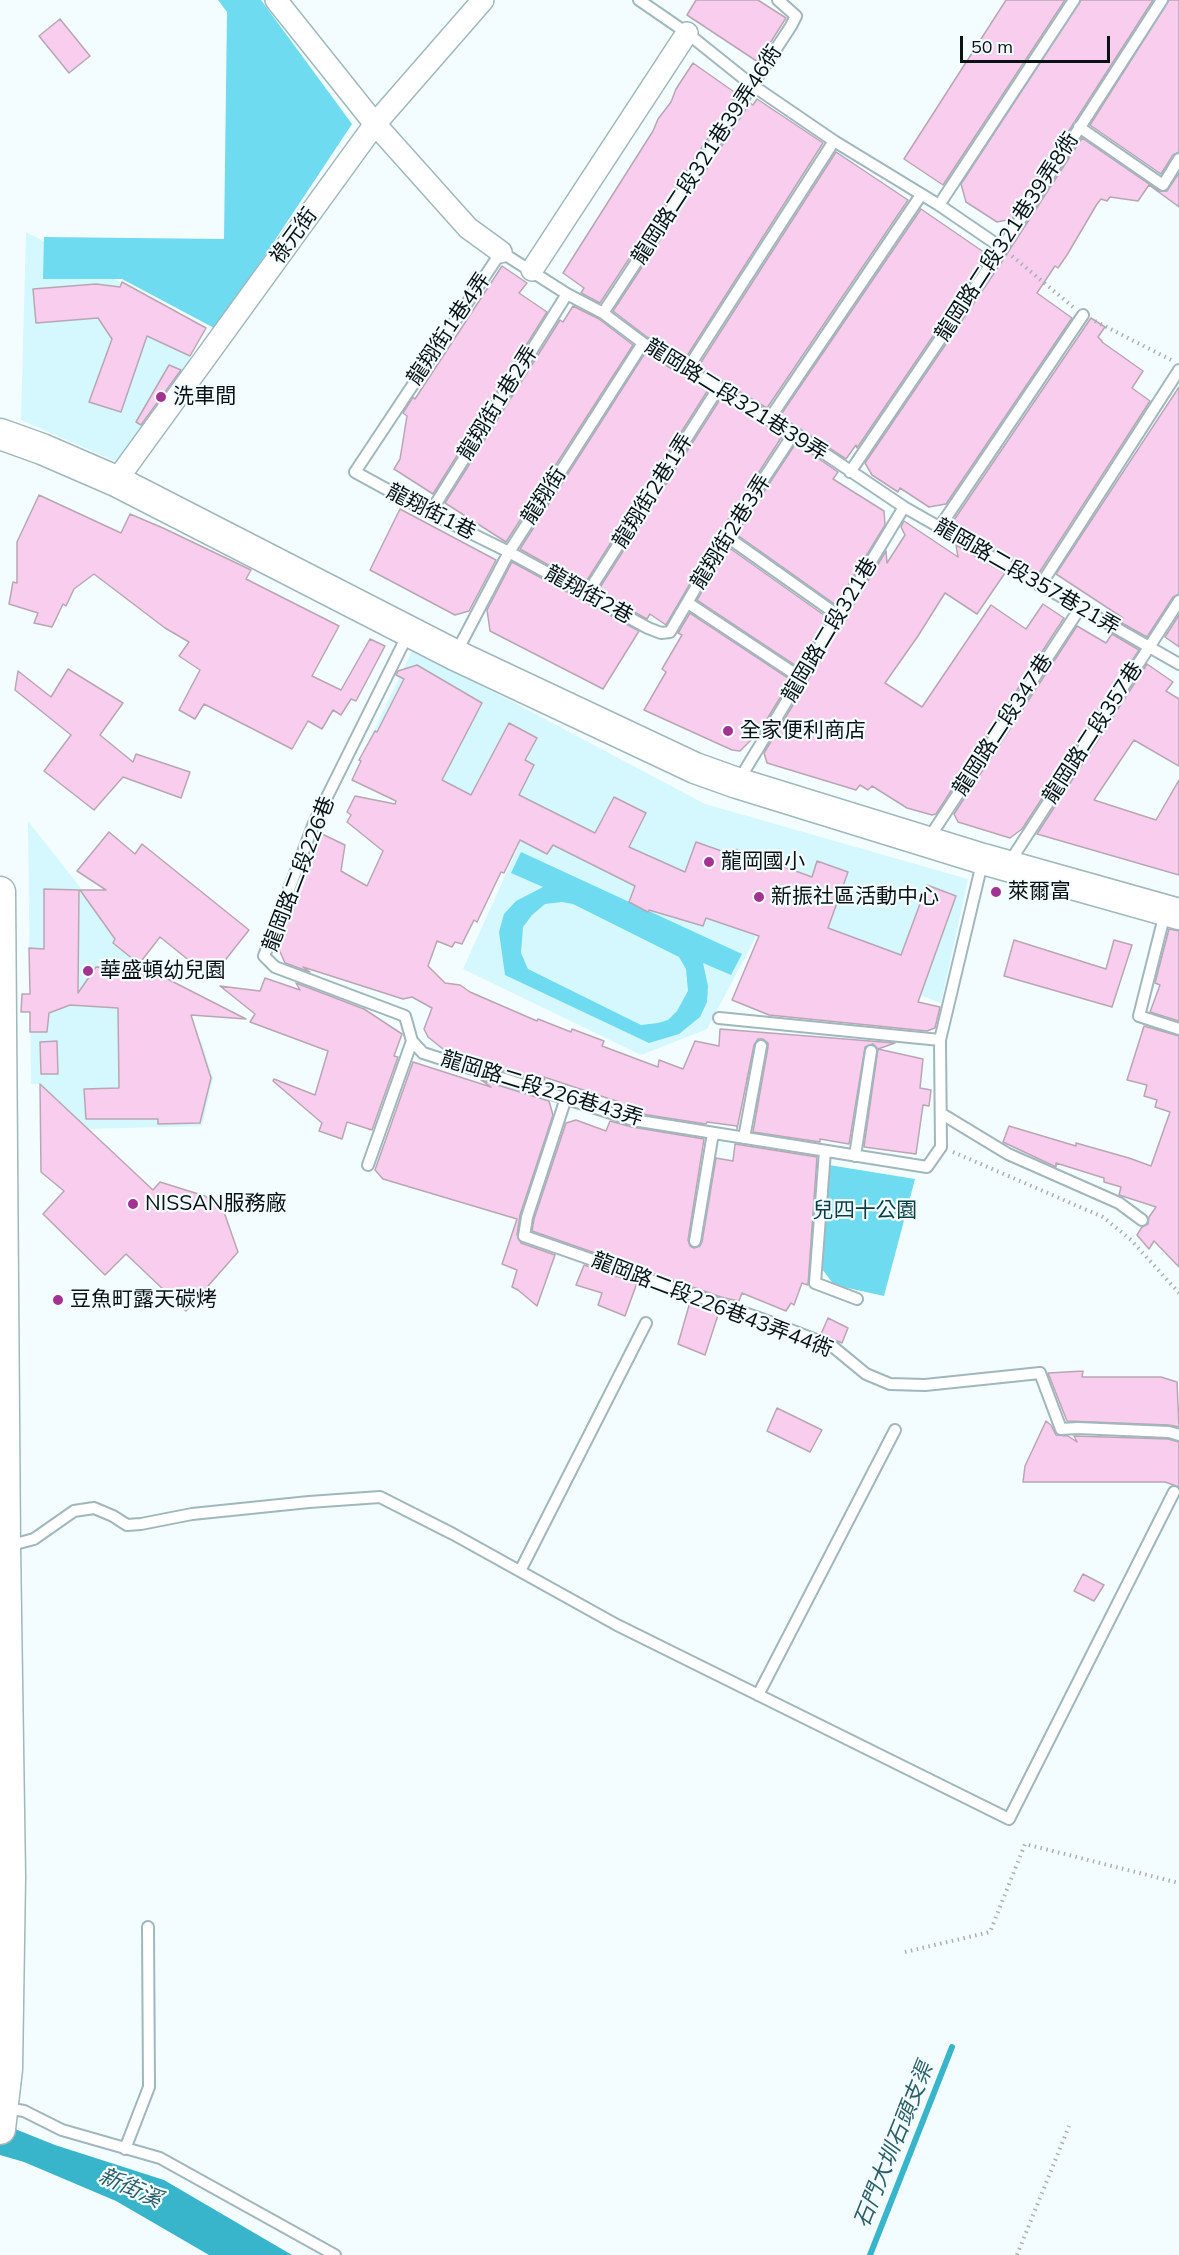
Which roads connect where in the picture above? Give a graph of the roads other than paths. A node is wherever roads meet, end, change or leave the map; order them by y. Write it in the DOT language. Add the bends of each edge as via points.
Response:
graph roads {
  1 [pos="276,0"];
  2 [pos="483,0"];
  3 [pos="639,0"];
  4 [pos="777,0"];
  5 [pos="1074,0"];
  6 [pos="1162,0"];
  7 [pos="687,33"];
  8 [pos="752,86"];
  9 [pos="375,124"];
  10 [pos="1079,127"];
  11 [pos="834,141"];
  12 [pos="1179,159"];
  13 [pos="921,195"];
  14 [pos="939,206"];
  15 [pos="1002,248"];
  16 [pos="501,252"];
  17 [pos="532,270"];
  18 [pos="567,294"];
  19 [pos="603,313"];
  20 [pos="1083,315"];
  21 [pos="643,343"];
  22 [pos="688,368"];
  23 [pos="1179,370"];
  24 [pos="719,387"];
  25 [pos="770,418"];
  26 [pos="794,433"];
  27 [pos="0,434"];
  28 [pos="355,472"];
  29 [pos="849,472"];
  30 [pos="116,481"];
  31 [pos="904,507"];
  32 [pos="430,513"];
  33 [pos="939,528"];
  34 [pos="726,536"];
  35 [pos="508,552"];
  36 [pos="1040,586"];
  37 [pos="587,594"];
  38 [pos="1179,602"];
  39 [pos="688,603"];
  40 [pos="1080,608"];
  41 [pos="838,616"];
  42 [pos="409,631"];
  43 [pos="670,632"];
  44 [pos="1149,646"];
  45 [pos="455,656"];
  46 [pos="1179,664"];
  47 [pos="801,678"];
  48 [pos="738,783"];
  49 [pos="926,842"];
  50 [pos="995,862"];
  51 [pos="0,892"];
  52 [pos="1172,912"];
  53 [pos="719,1018"];
  54 [pos="1179,1029"];
  55 [pos="940,1040"];
  56 [pos="412,1041"];
  57 [pos="761,1046"];
  58 [pos="871,1051"];
  59 [pos="566,1098"];
  60 [pos="942,1113"];
  61 [pos="713,1133"];
  62 [pos="744,1138"];
  63 [pos="825,1151"];
  64 [pos="855,1156"];
  65 [pos="368,1165"];
  66 [pos="927,1167"];
  67 [pos="1143,1220"];
  68 [pos="1,1238"];
  69 [pos="695,1241"];
  70 [pos="857,1299"];
  71 [pos="646,1323"];
  72 [pos="895,1430"];
  73 [pos="1179,1435"];
  74 [pos="1174,1492"];
  75 [pos="5,1547"];
  76 [pos="520,1571"];
  77 [pos="758,1695"];
  78 [pos="5,1878"];
  79 [pos="148,1927"];
  80 [pos="1,2114"];
  81 [pos="125,2149"];
  82 [pos="335,2255"];
  1 -- 9 [label="street"];
  2 -- 9 [label="street, 祿元街"];
  3 -- 7 [label="lane"];
  4 -- 8 [label="lane, 龍岡路二段321巷39弄46衖" via="796,16"];
  5 -- 14 [label="lane"];
  6 -- 10 [label="lane, 龍岡路二段321巷39弄8衖"];
  7 -- 8 [label="lane"];
  7 -- 17 [label="street"];
  8 -- 11 [label="lane"];
  8 -- 19 [label="lane, 龍岡路二段321巷39弄46衖"];
  9 -- 16 [label="street" via="468,228"];
  9 -- 30 [label="street, 祿元街"];
  10 -- 12 [label="lane" via="1163,185"];
  10 -- 15 [label="lane, 龍岡路二段321巷39弄8衖"];
  11 -- 13 [label="lane"];
  11 -- 22 [label="lane"];
  13 -- 14 [label="lane"];
  13 -- 25 [label="lane"];
  14 -- 15 [label="lane"];
  15 -- 29 [label="lane, 龍岡路二段321巷39弄8衖"];
  16 -- 17 [label="lane, 龍翔街1巷4弄"];
  16 -- 28 [label="lane, 龍翔街1巷4弄"];
  17 -- 18 [label="lane, 龍翔街1巷4弄"];
  18 -- 19 [label="lane, 龍岡路二段321巷39弄"];
  18 -- 32 [label="lane, 龍翔街1巷2弄"];
  19 -- 21 [label="lane, 龍岡路二段321巷39弄"];
  20 -- 33 [label="lane"];
  21 -- 22 [label="lane, 龍岡路二段321巷39弄"];
  21 -- 35 [label="lane, 龍翔街"];
  22 -- 24 [label="lane, 龍岡路二段321巷39弄"];
  23 -- 36 [label="lane"];
  24 -- 25 [label="lane, 龍岡路二段321巷39弄"];
  24 -- 37 [label="lane, 龍翔街2巷1弄"];
  25 -- 26 [label="lane, 龍岡路二段321巷39弄"];
  26 -- 29 [label="lane, 龍岡路二段321巷39弄"];
  26 -- 34 [label="lane, 龍翔街2巷3弄"];
  27 -- 30 [label="main road"];
  28 -- 32 [label="lane, 龍翔街1巷"];
  29 -- 31 [label="lane, 龍岡路二段321巷39弄"];
  30 -- 42 [label="main road"];
  31 -- 33 [label="lane, 龍岡路二段357巷21弄"];
  31 -- 41 [label="lane, 龍岡路二段321巷"];
  32 -- 35 [label="lane, 龍翔街1巷"];
  33 -- 36 [label="lane, 龍岡路二段357巷21弄"];
  34 -- 39 [label="lane, 龍翔街2巷3弄"];
  34 -- 41 [label="lane"];
  35 -- 37 [label="lane, 龍翔街2巷"];
  35 -- 45 [label="lane, 龍翔街"];
  36 -- 40 [label="lane, 龍岡路二段357巷21弄"];
  37 -- 43 [label="lane, 龍翔街2巷" via="648,628"];
  38 -- 44 [label="lane, 龍岡路二段357巷"];
  39 -- 43 [label="lane, 龍翔街2巷3弄"];
  39 -- 47 [label="lane"];
  40 -- 44 [label="lane, 龍岡路二段357巷21弄"];
  40 -- 49 [label="lane, 龍岡路二段347巷"];
  41 -- 47 [label="lane, 龍岡路二段321巷"];
  42 -- 45 [label="main road"];
  42 -- 56 [label="lane, 龍岡路二段226巷" via="314,823 264,956 276,967 405,1016"];
  44 -- 46 [label="lane, 龍岡路二段357巷21弄"];
  44 -- 50 [label="lane, 龍岡路二段357巷"];
  45 -- 48 [label="main road" via="695,768"];
  47 -- 48 [label="lane, 龍岡路二段321巷"];
  48 -- 49 [label="main road"];
  49 -- 50 [label="main road"];
  50 -- 52 [label="main road"];
  50 -- 55 [label="lane, 龍岡路二段357巷"];
  51 -- 68 [label="main road"];
  52 -- 54 [label="lane" via="1139,1016"];
  53 -- 55 [label="lane"];
  55 -- 60 [label="lane, 龍岡路二段357巷"];
  56 -- 59 [label="lane, 龍岡路二段226巷43弄" via="423,1053"];
  56 -- 65 [label="lane"];
  57 -- 62 [label="lane"];
  58 -- 64 [label="lane"];
  59 -- 61 [label="lane, 龍岡路二段226巷43弄" via="633,1120"];
  59 -- 73 [label="lane, 龍岡路二段226巷43弄44衖" via="524,1236 832,1346 866,1374 890,1384 924,1385 1040,1373 1061,1429"];
  60 -- 66 [label="lane, 龍岡路二段357巷" via="941,1147"];
  60 -- 67 [label="lane" via="1008,1154 1119,1203"];
  61 -- 62 [label="lane, 龍岡路二段226巷43弄"];
  61 -- 69 [label="lane"];
  62 -- 63 [label="lane, 龍岡路二段226巷43弄"];
  63 -- 64 [label="lane, 龍岡路二段226巷43弄"];
  63 -- 70 [label="lane" via="815,1282"];
  64 -- 66 [label="lane, 龍岡路二段226巷43弄"];
  68 -- 75 [label="main road"];
  71 -- 76 [label="lane"];
  72 -- 77 [label="lane"];
  74 -- 77 [label="lane" via="1009,1819"];
  75 -- 76 [label="lane" via="34,1539 74,1511 94,1508 127,1525 192,1514 380,1497"];
  75 -- 78 [label="main road"];
  76 -- 77 [label="lane" via="617,1625"];
  78 -- 80 [label="main road" via="8,2069"];
  79 -- 81 [label="lane" via="149,2087"];
  80 -- 81 [label="lane" via="24,2111 62,2130"];
  81 -- 82 [label="lane" via="160,2158"];
}
